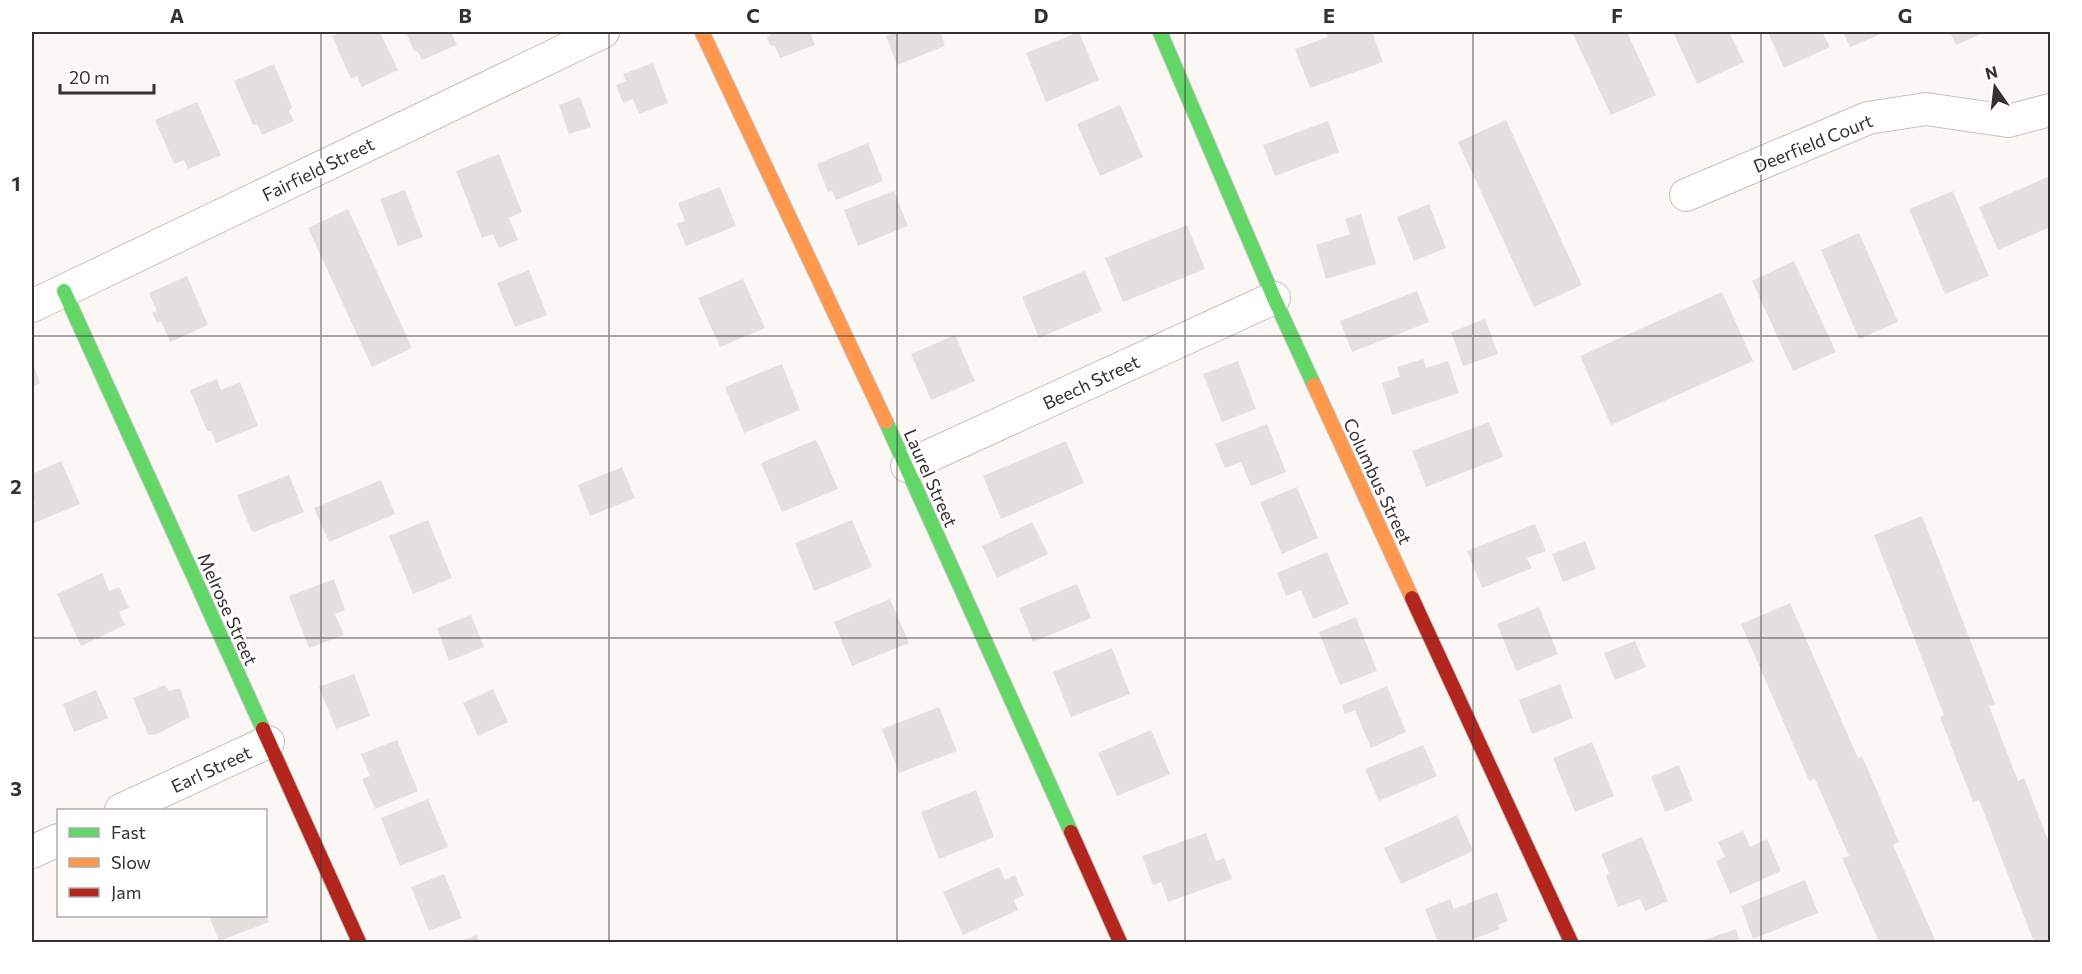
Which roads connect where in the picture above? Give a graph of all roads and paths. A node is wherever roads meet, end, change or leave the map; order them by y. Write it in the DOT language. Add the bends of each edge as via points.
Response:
graph roads {
  1 [pos="603,32"];
  2 [pos="702,32"];
  3 [pos="1160,32"];
  4 [pos="2050,110"];
  5 [pos="1686,195"];
  6 [pos="64,291"];
  7 [pos="1274,298"];
  8 [pos="32,306"];
  9 [pos="907,466"];
  10 [pos="268,742"];
  11 [pos="123,809"];
  12 [pos="57,840"];
  13 [pos="32,852"];
  14 [pos="360,942"];
  15 [pos="1120,942"];
  16 [pos="1571,942"];
  1 -- 6 [label="street, Fairfield Street"];
  2 -- 9 [label="street, Laurel Street"];
  3 -- 7 [label="street, Columbus Street"];
  4 -- 5 [label="street, Deerfield Court" via="2008,121 1926,109 1868,118"];
  6 -- 8 [label="street, Fairfield Street"];
  6 -- 10 [label="street, Melrose Street"];
  7 -- 9 [label="street, Beech Street"];
  7 -- 16 [label="street, Columbus Street"];
  9 -- 15 [label="street, Laurel Street"];
  10 -- 11 [label="street, Earl Street"];
  10 -- 14 [label="street, Melrose Street"];
  12 -- 13 [label="street"];
}
